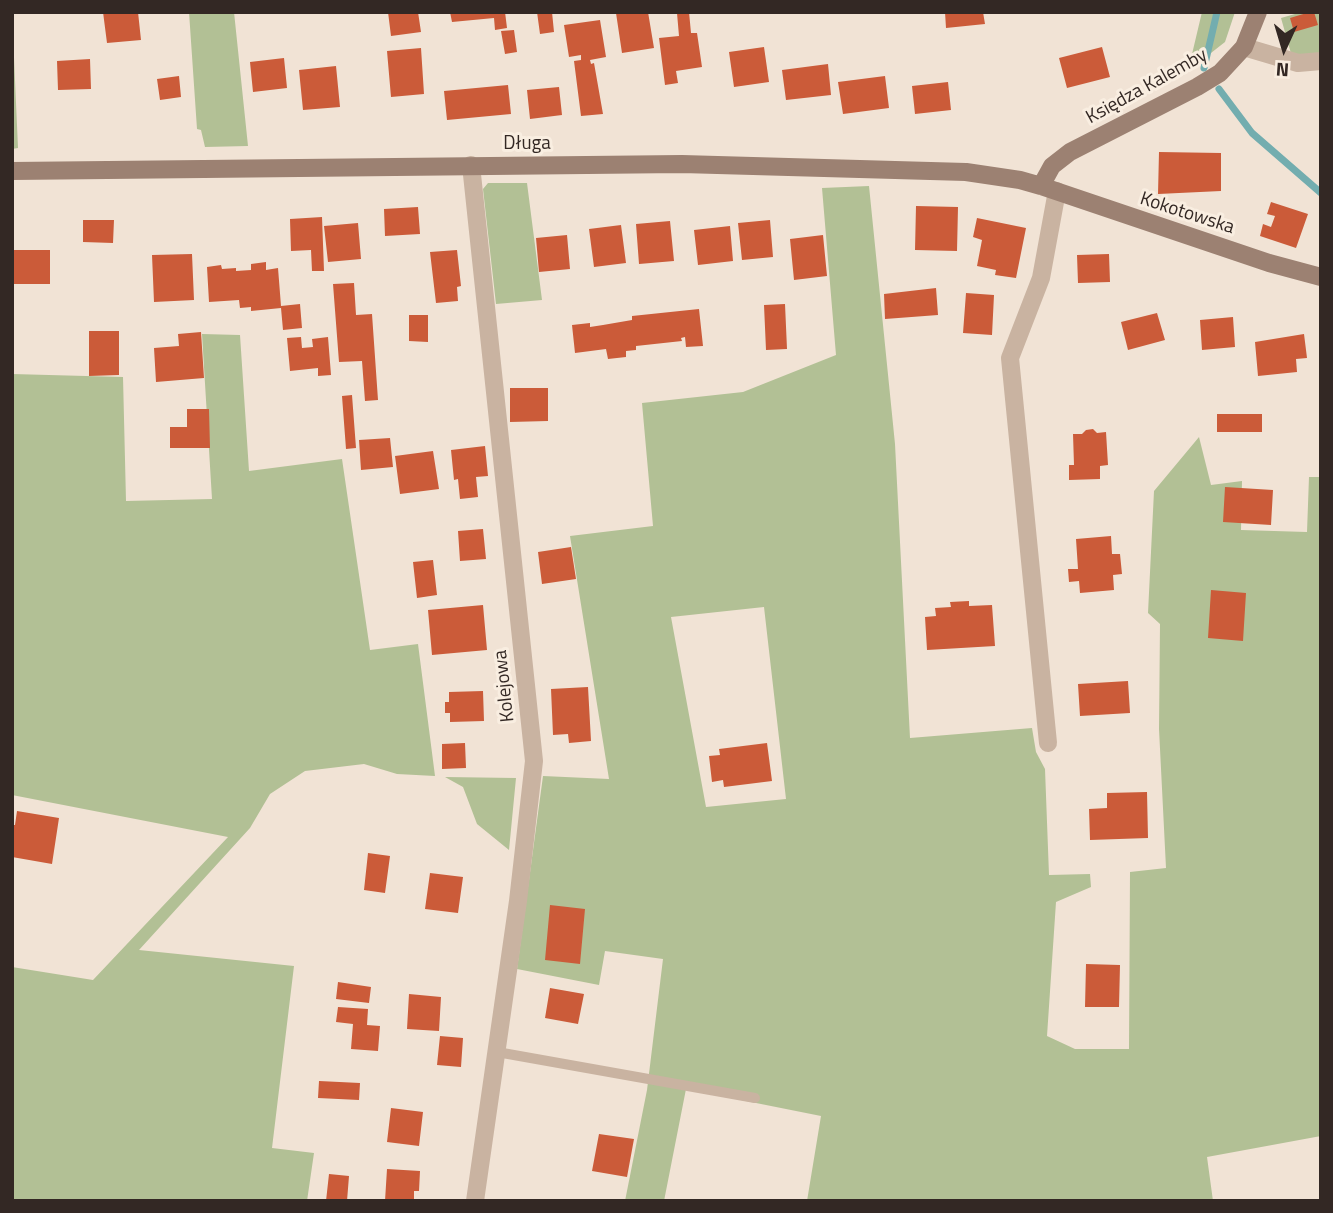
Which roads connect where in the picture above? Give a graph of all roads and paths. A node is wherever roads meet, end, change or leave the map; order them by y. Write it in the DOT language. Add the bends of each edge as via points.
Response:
graph roads {
  1 [pos="1258,12"];
  2 [pos="1244,47"];
  3 [pos="1321,61"];
  4 [pos="471,165"];
  5 [pos="12,171"];
  6 [pos="1049,188"];
  7 [pos="1321,277"];
  8 [pos="1048,743"];
  9 [pos="497,1052"];
  10 [pos="755,1098"];
  11 [pos="475,1201"];
  1 -- 2 [label="street, Księdza Kalemby"];
  2 -- 3 [label="street" via="1298,63"];
  2 -- 6 [label="street, Księdza Kalemby" via="1197,87 1059,159 1047,173"];
  4 -- 5 [label="street, Długa"];
  4 -- 6 [label="street, Długa" via="884,169 978,174"];
  4 -- 9 [label="street, Kolejowa" via="534,761"];
  6 -- 7 [label="street, Kokotowska"];
  6 -- 8 [label="street" via="1041,278 1010,358"];
  9 -- 10 [label="lane"];
  9 -- 11 [label="street, Kolejowa"];
}
